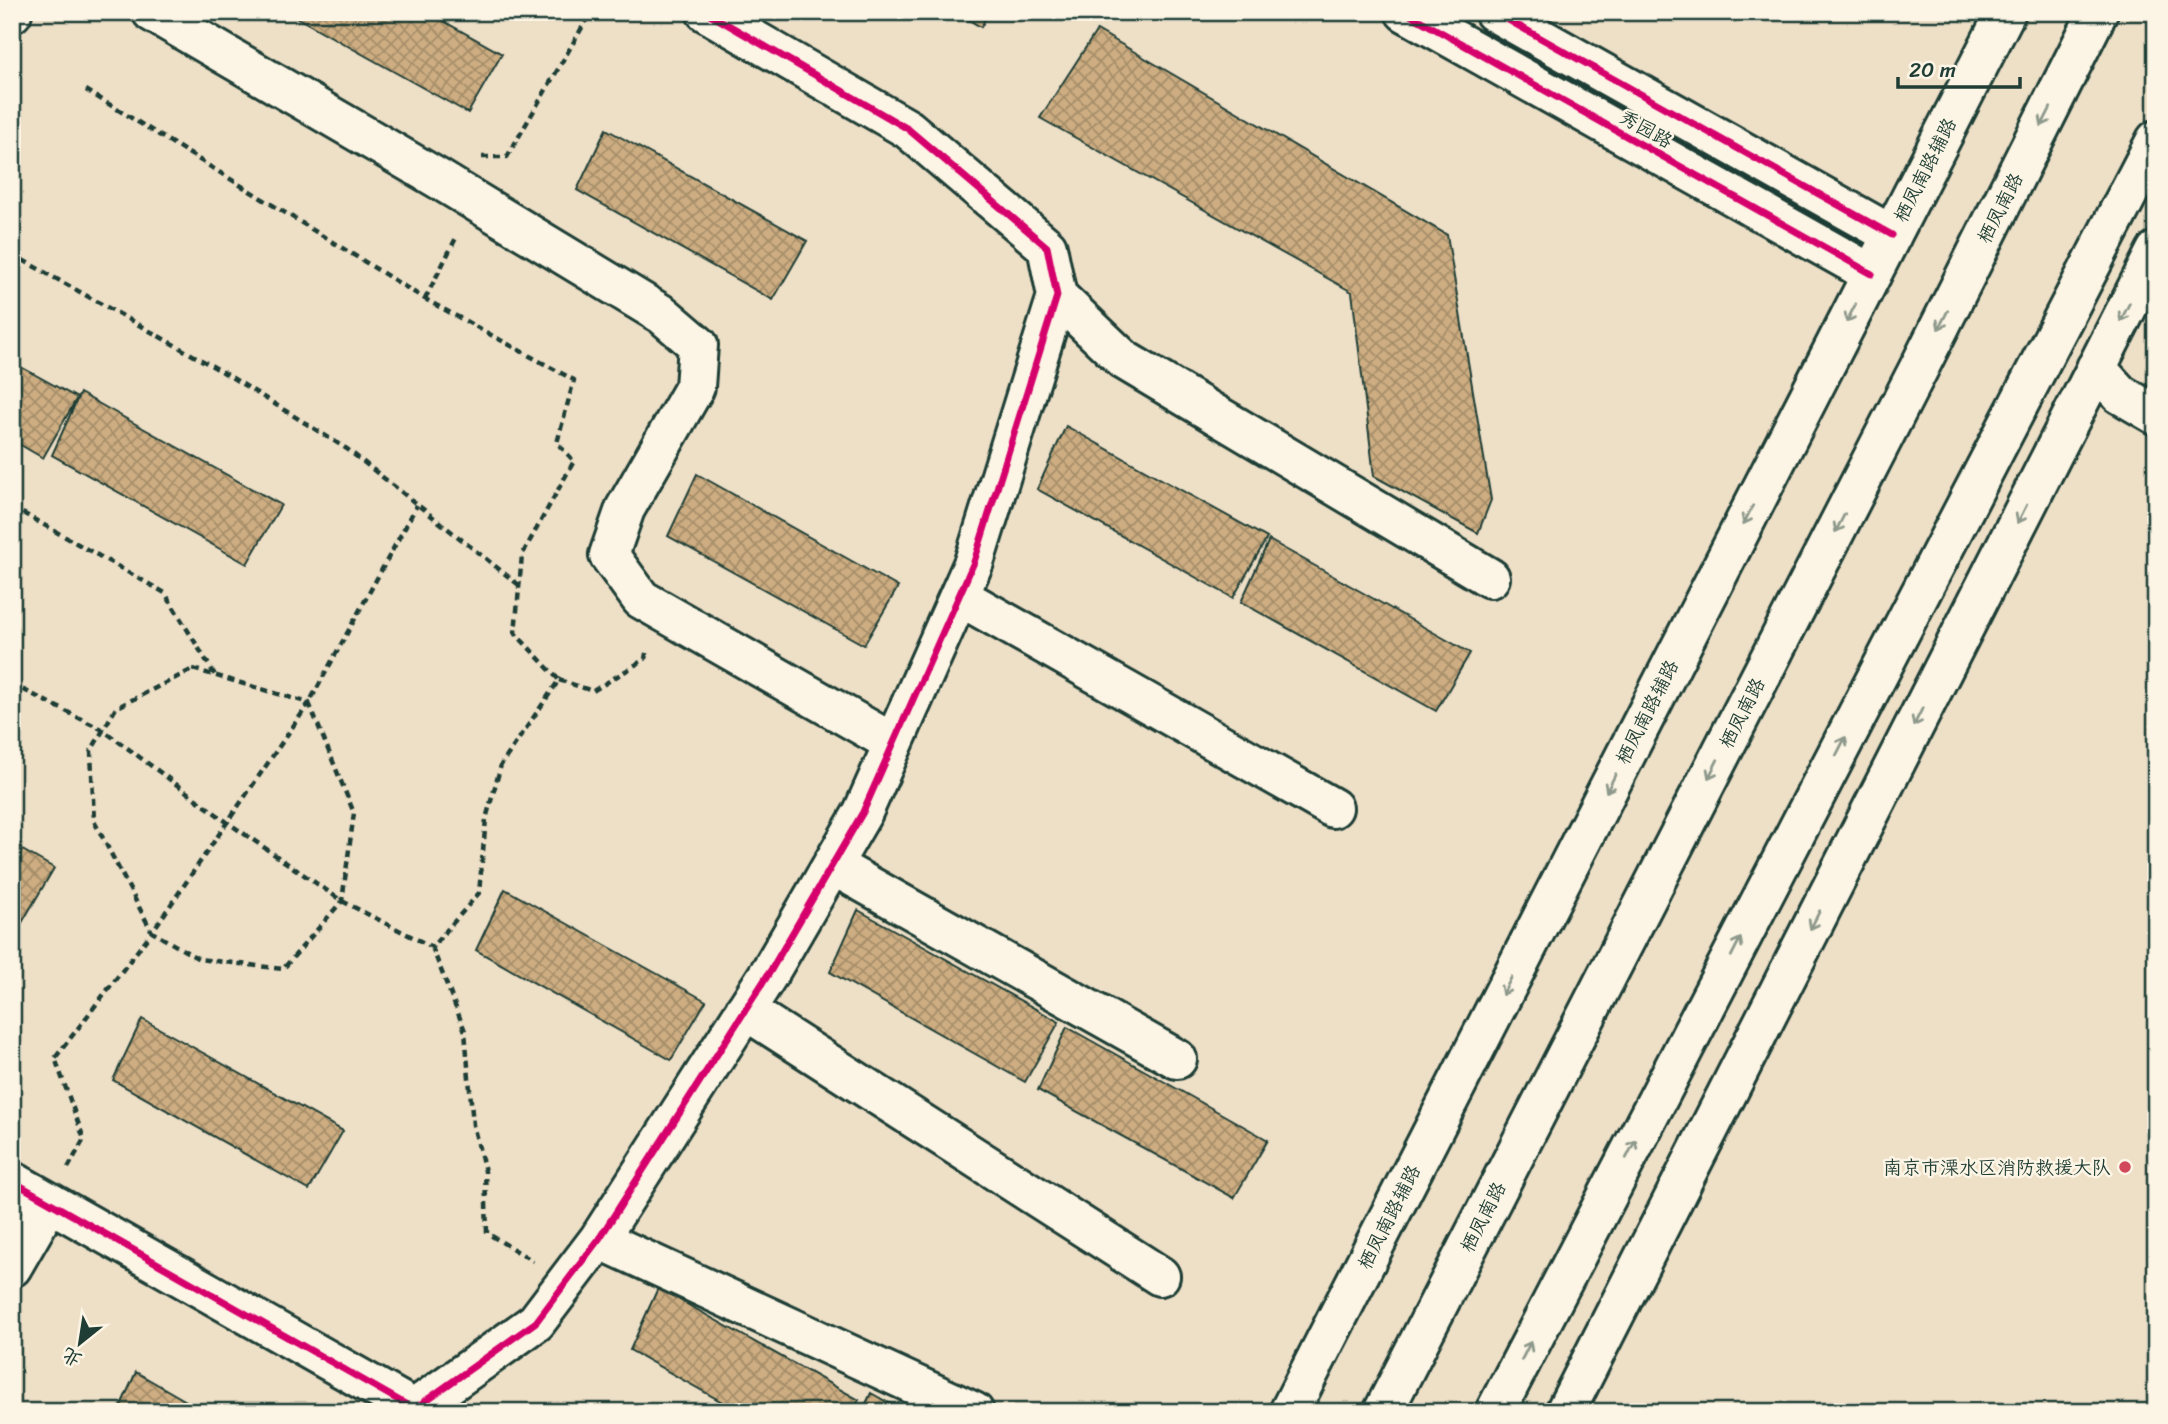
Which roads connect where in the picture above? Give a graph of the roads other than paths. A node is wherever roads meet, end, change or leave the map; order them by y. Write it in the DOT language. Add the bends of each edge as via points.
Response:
graph roads {
  1 [pos="152,12"];
  2 [pos="706,12"];
  3 [pos="1405,12"];
  4 [pos="1494,12"];
  5 [pos="2006,12"];
  6 [pos="2098,12"];
  7 [pos="2156,140"];
  8 [pos="1892,235"];
  9 [pos="2156,251"];
  10 [pos="1872,274"];
  11 [pos="1057,296"];
  12 [pos="2096,368"];
  13 [pos="2156,415"];
  14 [pos="1490,578"];
  15 [pos="959,596"];
  16 [pos="893,743"];
  17 [pos="1333,807"];
  18 [pos="832,865"];
  19 [pos="746,1010"];
  20 [pos="1177,1059"];
  21 [pos="12,1181"];
  22 [pos="49,1203"];
  23 [pos="599,1239"];
  24 [pos="12,1267"];
  25 [pos="1160,1276"];
  26 [pos="416,1410"];
  27 [pos="974,1412"];
  28 [pos="1289,1412"];
  29 [pos="1383,1412"];
  30 [pos="1495,1412"];
  31 [pos="1565,1412"];
  1 -- 16 [label="street" via="663,315 698,345 695,387 625,509 609,555 641,599"];
  2 -- 11 [label="street" via="908,129 1047,247"];
  3 -- 10 [label="street, 秀园路"];
  4 -- 8 [label="street, 秀园路"];
  5 -- 8 [label="street, 栖凤南路辅路"];
  6 -- 29 [label="street, 栖凤南路, one-way"];
  30 -- 7 [label="street, one-way"];
  8 -- 10 [label="street, 栖凤南路辅路"];
  9 -- 12 [label="street, one-way"];
  10 -- 28 [label="street, 栖凤南路辅路, one-way"];
  11 -- 14 [label="street" via="1124,360"];
  11 -- 15 [label="street" via="974,562"];
  12 -- 13 [label="street" via="2120,394"];
  12 -- 31 [label="street, one-way"];
  15 -- 16 [label="street"];
  15 -- 17 [label="street"];
  16 -- 18 [label="street" via="863,812"];
  18 -- 19 [label="street"];
  18 -- 20 [label="street"];
  19 -- 23 [label="street"];
  19 -- 25 [label="street"];
  21 -- 22 [label="street"];
  22 -- 24 [label="street"];
  22 -- 26 [label="street"];
  23 -- 26 [label="street" via="536,1322"];
  23 -- 27 [label="street"];
}
